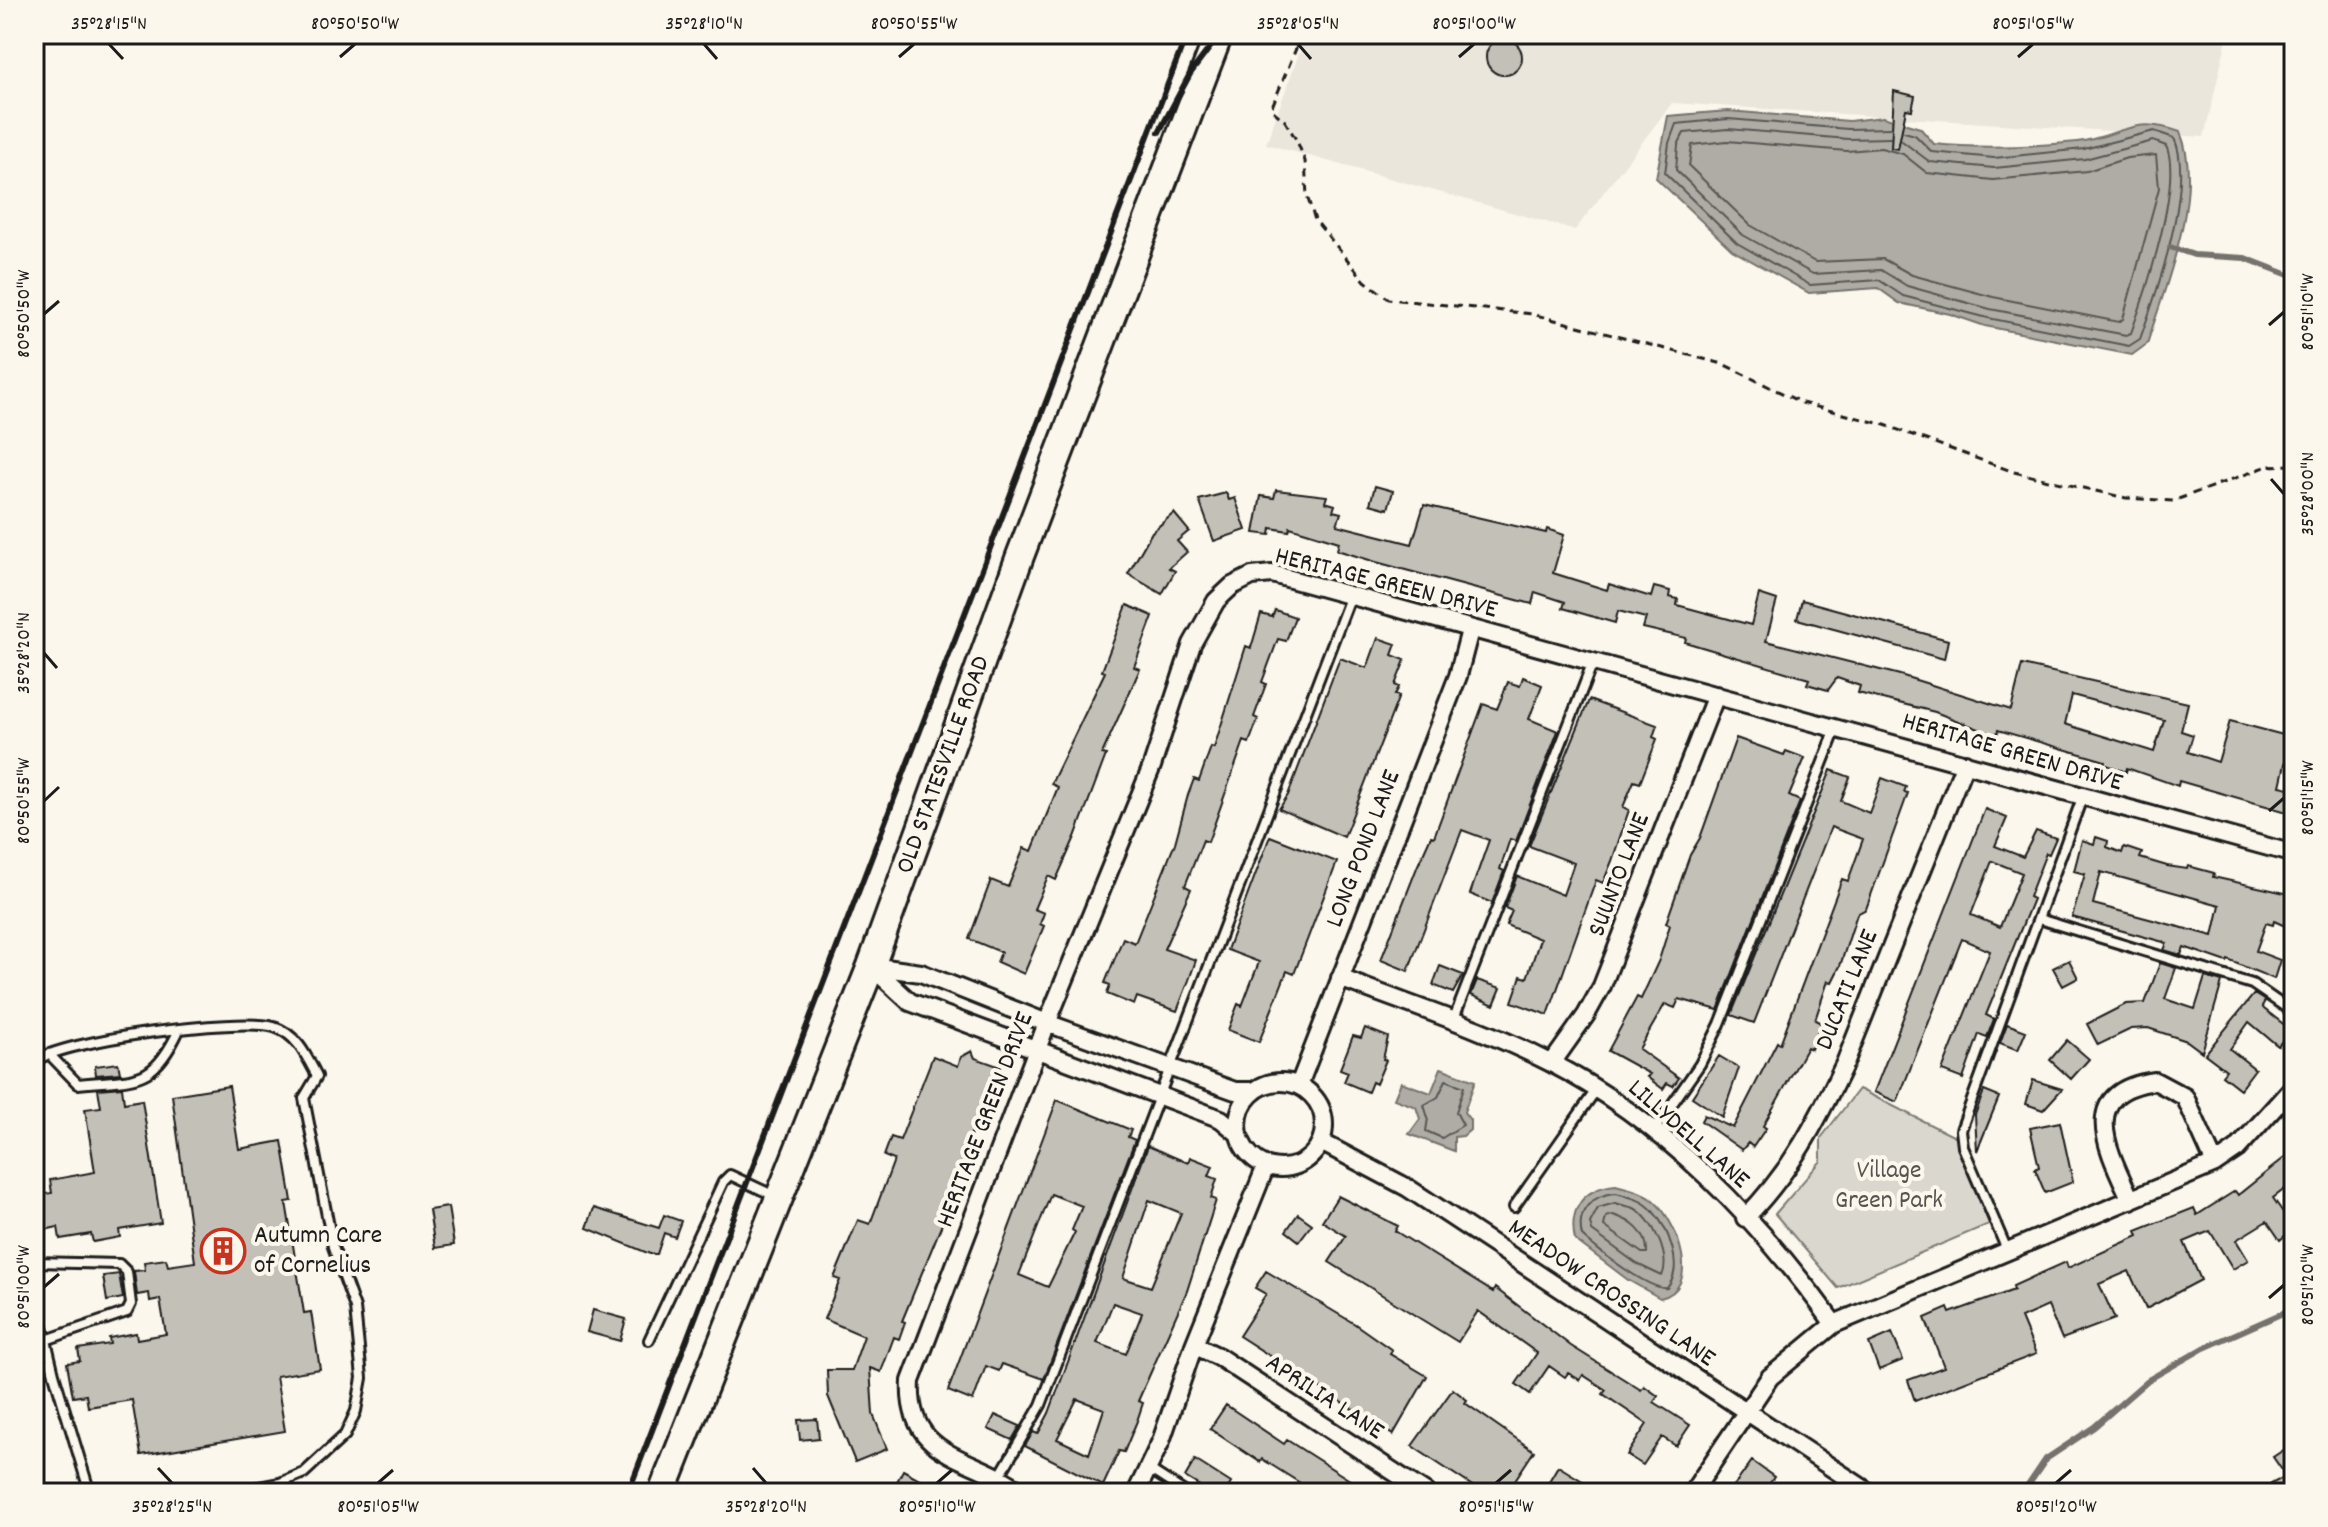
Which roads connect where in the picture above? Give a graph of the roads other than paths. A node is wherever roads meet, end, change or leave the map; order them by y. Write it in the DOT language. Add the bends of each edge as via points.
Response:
graph roads {
  1 [pos="1219,34"];
  2 [pos="1352,595"];
  3 [pos="1470,630"];
  4 [pos="1593,662"];
  5 [pos="1716,695"];
  6 [pos="1836,729"];
  7 [pos="1965,763"];
  8 [pos="2082,798"];
  9 [pos="2294,854"];
  10 [pos="2039,919"];
  11 [pos="871,966"];
  12 [pos="1340,978"];
  13 [pos="2294,1013"];
  14 [pos="1452,1022"];
  15 [pos="1047,1023"];
  16 [pos="179,1030"];
  17 [pos="1037,1049"];
  18 [pos="49,1054"];
  19 [pos="34,1062"];
  20 [pos="1552,1063"];
  21 [pos="1171,1066"];
  22 [pos="1299,1085"];
  23 [pos="2294,1086"];
  24 [pos="1597,1089"];
  25 [pos="1254,1091"];
  26 [pos="1161,1095"];
  27 [pos="1654,1130"];
  28 [pos="1239,1134"];
  29 [pos="1321,1142"];
  30 [pos="2215,1164"];
  31 [pos="1266,1166"];
  32 [pos="778,1197"];
  33 [pos="2131,1200"];
  34 [pos="1514,1207"];
  35 [pos="1745,1218"];
  36 [pos="2007,1250"];
  37 [pos="34,1262"];
  38 [pos="34,1289"];
  39 [pos="1834,1324"];
  40 [pos="46,1340"];
  41 [pos="649,1340"];
  42 [pos="1194,1345"];
  43 [pos="1746,1412"];
  44 [pos="1149,1469"];
  45 [pos="999,1477"];
  46 [pos="90,1493"];
  47 [pos="227,1493"];
  48 [pos="662,1493"];
  49 [pos="1023,1493"];
  50 [pos="1136,1493"];
  51 [pos="1186,1493"];
  52 [pos="1426,1493"];
  53 [pos="1692,1493"];
  54 [pos="1870,1493"];
  1 -- 11 [label="main road, OLD STATESVILLE ROAD"];
  2 -- 3 [label="street, HERITAGE GREEN DRIVE"];
  2 -- 15 [label="street, HERITAGE GREEN DRIVE" via="1272,574 1242,581 1216,601 1192,644 1152,766"];
  2 -- 21 [label="lane"];
  3 -- 4 [label="street, HERITAGE GREEN DRIVE"];
  3 -- 12 [label="street, LONG POND LANE" via="1458,676"];
  4 -- 5 [label="street, HERITAGE GREEN DRIVE"];
  4 -- 14 [label="lane"];
  5 -- 6 [label="street, HERITAGE GREEN DRIVE"];
  5 -- 20 [label="street, SUUNTO LANE" via="1602,986"];
  6 -- 7 [label="street, HERITAGE GREEN DRIVE"];
  6 -- 27 [label="lane" via="1720,1024 1700,1064"];
  7 -- 8 [label="street, HERITAGE GREEN DRIVE"];
  7 -- 35 [label="street, DUCATI LANE" via="1822,1111 1783,1176"];
  8 -- 9 [label="street, HERITAGE GREEN DRIVE"];
  8 -- 10 [label="lane"];
  10 -- 13 [label="lane" via="2252,984"];
  10 -- 36 [label="lane" via="1961,1130 1963,1147"];
  11 -- 15 [label="street" via="921,973"];
  11 -- 17 [label="street" via="910,1002"];
  11 -- 32 [label="main road, OLD STATESVILLE ROAD"];
  12 -- 14 [label="street, LILLYDELL LANE"];
  12 -- 22 [label="street, LONG POND LANE"];
  14 -- 20 [label="street, LILLYDELL LANE"];
  15 -- 17 [label="street, HERITAGE GREEN DRIVE"];
  15 -- 21 [label="street"];
  16 -- 18 [label="lane"];
  16 -- 18 [label="lane" via="164,1062 150,1074 78,1084"];
  16 -- 47 [label="lane" via="254,1023 277,1027 304,1051 317,1076 304,1098 333,1247 355,1308 362,1378 345,1435 304,1473"];
  17 -- 26 [label="street"];
  17 -- 45 [label="street, HERITAGE GREEN DRIVE" via="911,1381 910,1400 929,1441 946,1455"];
  18 -- 19 [label="lane"];
  20 -- 24 [label="street, LILLYDELL LANE"];
  21 -- 25 [label="street" via="1235,1091"];
  21 -- 26 [label="lane"];
  22 -- 25 [label="street" via="1283,1081"];
  22 -- 29 [label="street" via="1322,1109"];
  23 -- 30 [label="street" via="2237,1149"];
  24 -- 27 [label="street, LILLYDELL LANE"];
  24 -- 34 [label="lane"];
  25 -- 28 [label="street" via="1243,1103"];
  26 -- 28 [label="street" via="1221,1119"];
  26 -- 45 [label="lane" via="1041,1405"];
  27 -- 35 [label="street, LILLYDELL LANE"];
  28 -- 31 [label="street" via="1246,1151"];
  29 -- 31 [label="street" via="1311,1157 1295,1166"];
  29 -- 43 [label="street, MEADOW CROSSING LANE" via="1408,1188"];
  30 -- 33 [label="street"];
  30 -- 33 [label="street" via="2185,1097 2155,1081 2122,1090 2102,1122 2104,1140"];
  31 -- 42 [label="street"];
  32 -- 41 [label="lane" via="730,1175 723,1182"];
  32 -- 48 [label="main road, OLD STATESVILLE ROAD"];
  33 -- 36 [label="street"];
  35 -- 39 [label="street, LILLYDELL LANE"];
  36 -- 39 [label="street"];
  37 -- 40 [label="lane" via="103,1261 127,1272 127,1312"];
  38 -- 40 [label="lane"];
  39 -- 43 [label="street" via="1792,1354"];
  40 -- 46 [label="lane"];
  42 -- 44 [label="street"];
  42 -- 52 [label="street, APRILIA LANE"];
  43 -- 53 [label="street"];
  43 -- 54 [label="street, MEADOW CROSSING LANE"];
  44 -- 50 [label="street"];
  44 -- 51 [label="lane"];
  45 -- 49 [label="street, HERITAGE GREEN DRIVE"];
}
